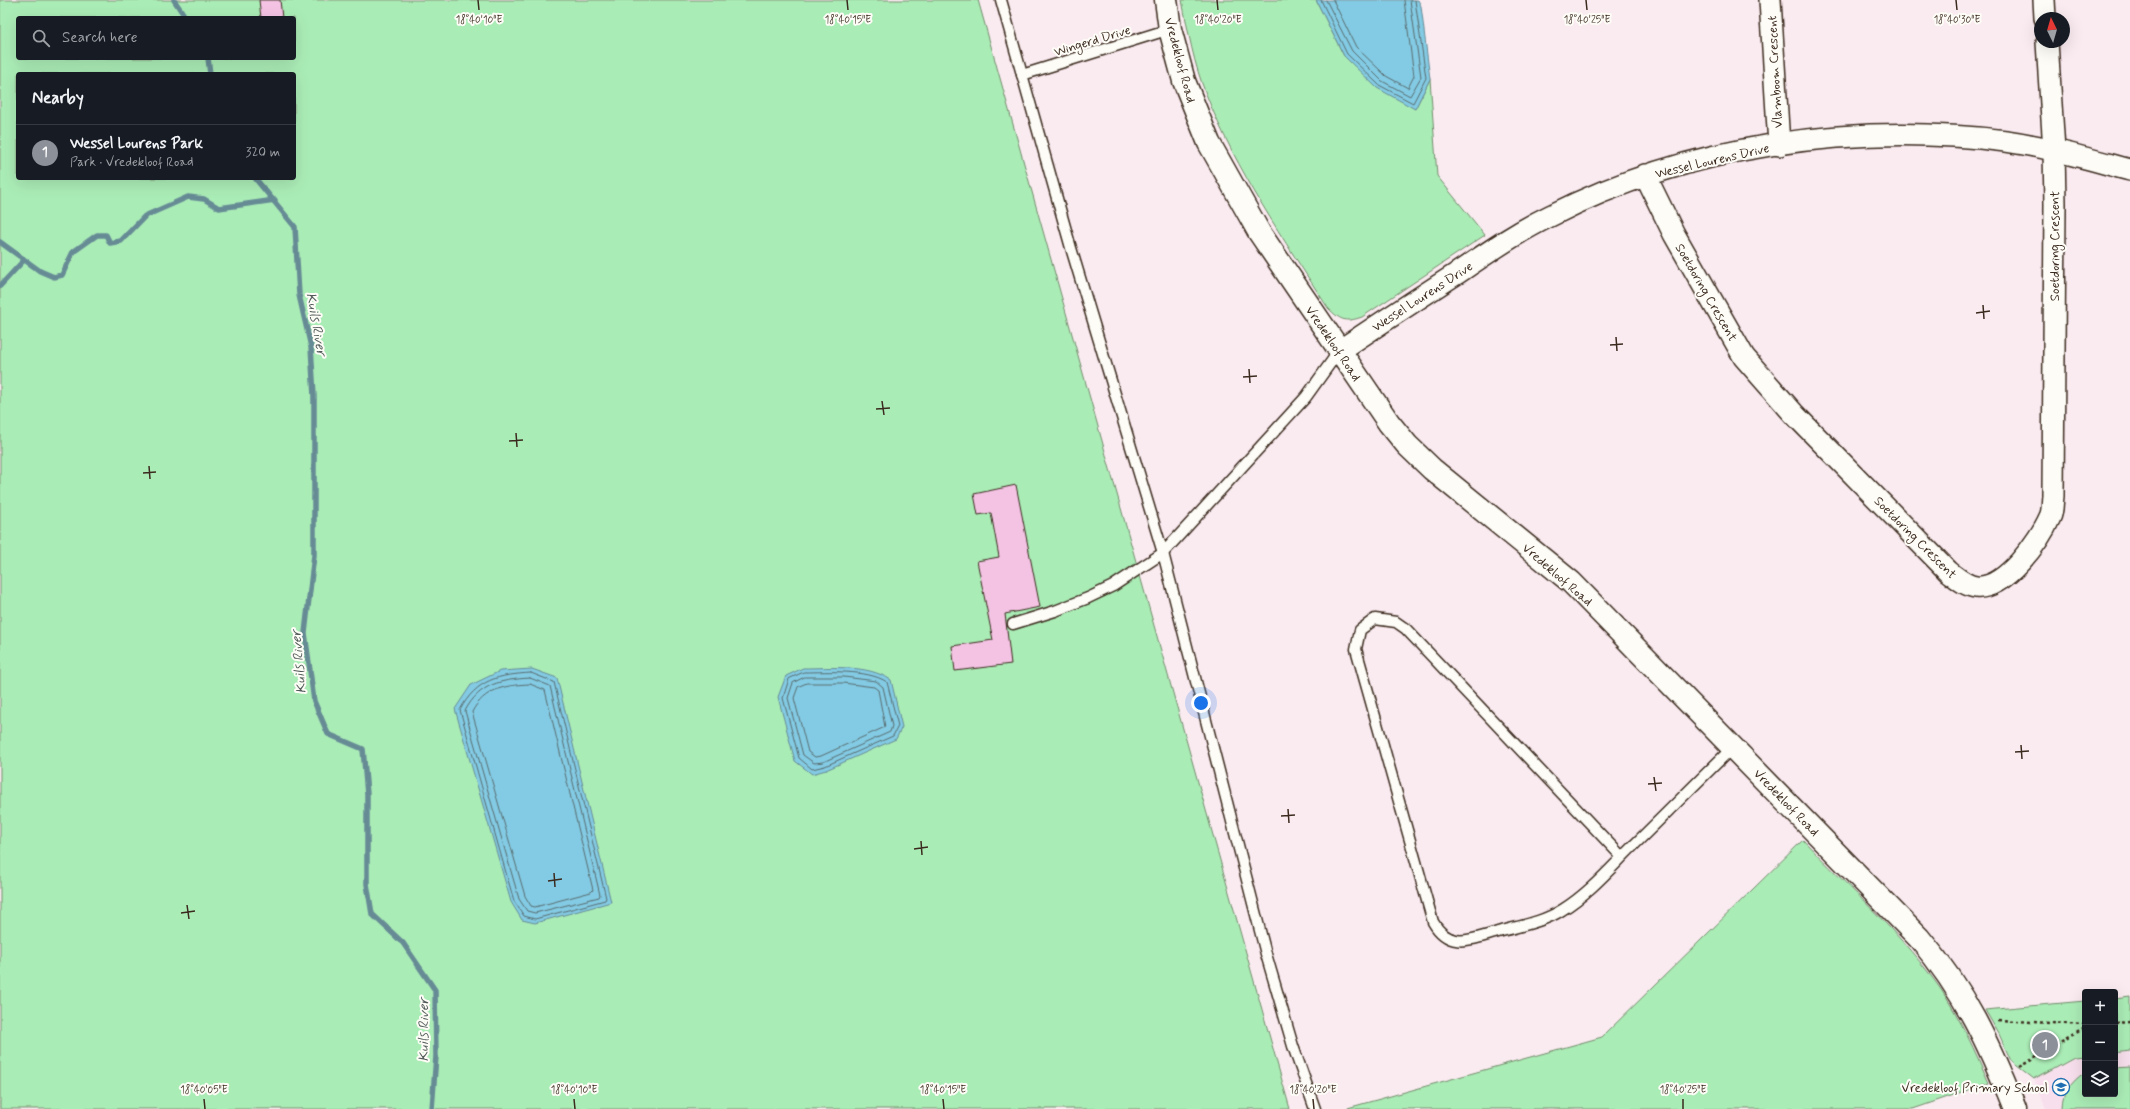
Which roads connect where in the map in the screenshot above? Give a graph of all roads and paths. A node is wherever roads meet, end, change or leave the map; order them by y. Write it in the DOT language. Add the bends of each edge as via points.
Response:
graph roads {
  1 [pos="1002,0"];
  2 [pos="1166,0"];
  3 [pos="1770,0"];
  4 [pos="2044,0"];
  5 [pos="2045,12"];
  6 [pos="1170,29"];
  7 [pos="2047,48"];
  8 [pos="1022,75"];
  9 [pos="1779,145"];
  10 [pos="2054,150"];
  11 [pos="2130,170"];
  12 [pos="1645,175"];
  13 [pos="1339,351"];
  14 [pos="1163,552"];
  15 [pos="1014,624"];
  16 [pos="1733,747"];
  17 [pos="1622,857"];
  18 [pos="1976,1020"];
  19 [pos="2130,1022"];
  20 [pos="2118,1023"];
  21 [pos="2082,1024"];
  22 [pos="2082,1031"];
  23 [pos="2002,1076"];
  24 [pos="1315,1109"];
  25 [pos="2015,1109"];
  1 -- 8 [label="lane"];
  2 -- 6 [label="street, Vredekloof Road"];
  3 -- 9 [label="street, Vlamboom Crescent"];
  4 -- 5 [label="street"];
  6 -- 8 [label="lane, Wingerd Drive"];
  6 -- 13 [label="street, Vredekloof Road" via="1184,80 1209,143 1259,232"];
  7 -- 10 [label="street"];
  8 -- 14 [label="lane" via="1071,248"];
  9 -- 10 [label="street, Wessel Lourens Drive" via="1866,135 1914,134 2000,141"];
  9 -- 12 [label="street, Wessel Lourens Drive" via="1721,155"];
  10 -- 11 [label="street, Wessel Lourens Drive"];
  10 -- 12 [label="street, Soetdoring Crescent" via="2054,458 2051,516 2034,546 2010,572 1997,581 1977,587 1964,583 1949,572 1794,414 1744,357 1674,234"];
  12 -- 13 [label="street, Wessel Lourens Drive" via="1589,197 1512,237"];
  13 -- 14 [label="lane" via="1306,397"];
  13 -- 16 [label="street, Vredekloof Road" via="1407,445 1432,469 1571,582"];
  14 -- 15 [label="lane" via="1113,586 1056,611"];
  14 -- 24 [label="lane" via="1266,954"];
  16 -- 17 [label="lane"];
  16 -- 18 [label="street, Vredekloof Road" via="1919,938 1952,980"];
  17 -- 17 [label="lane" via="1578,899 1561,911 1470,940 1445,938 1433,922 1356,649 1360,630 1375,619 1396,622 1406,629"];
  18 -- 21 [label="path"];
  18 -- 23 [label="street, Vredekloof Road"];
  19 -- 20 [label="path"];
  22 -- 23 [label="path"];
  23 -- 25 [label="street, Vredekloof Road"];
}
